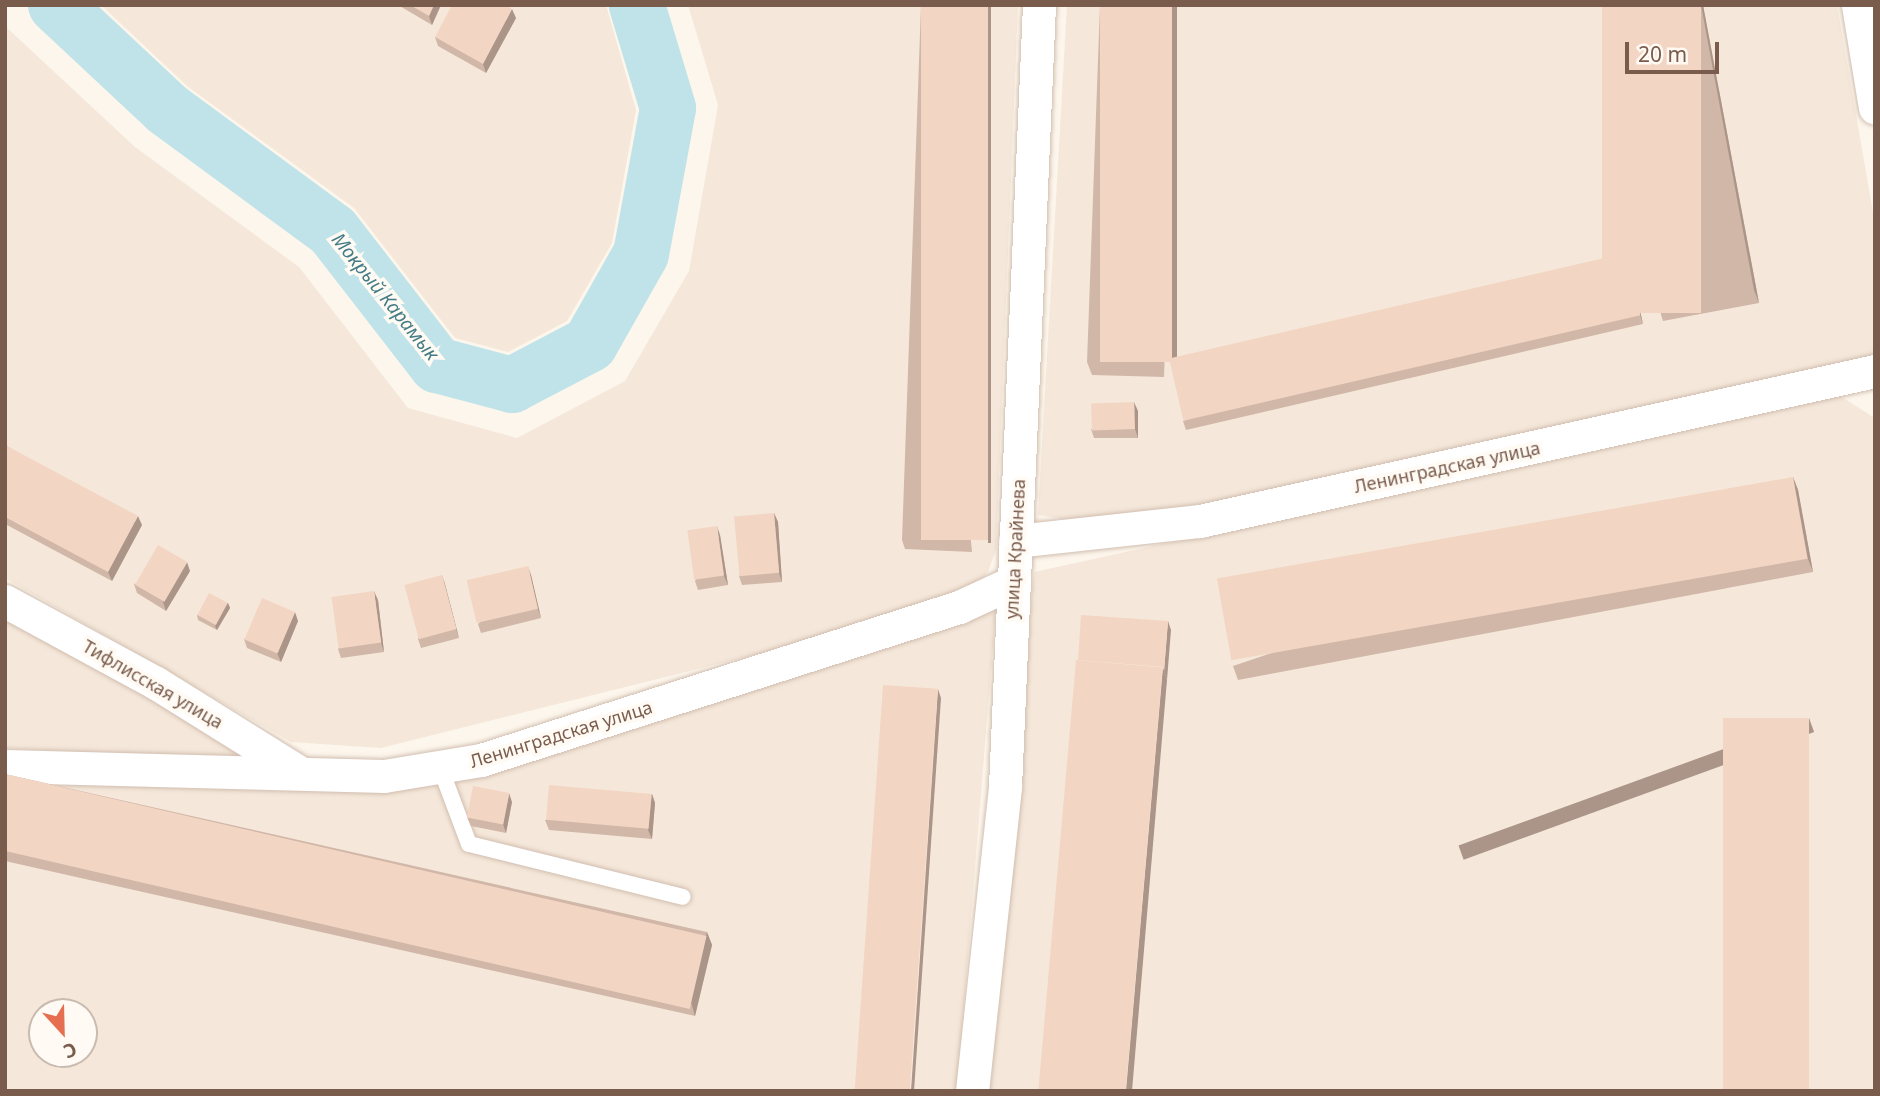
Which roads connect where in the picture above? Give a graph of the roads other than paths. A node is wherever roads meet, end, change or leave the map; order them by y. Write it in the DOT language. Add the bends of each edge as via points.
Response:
graph roads {
  1 [pos="1039,5"];
  2 [pos="1858,5"];
  3 [pos="1875,108"];
  4 [pos="1875,371"];
  5 [pos="1029,539"];
  6 [pos="1013,582"];
  7 [pos="5,601"];
  8 [pos="5,766"];
  9 [pos="440,767"];
  10 [pos="298,772"];
  11 [pos="683,897"];
  12 [pos="971,1091"];
  1 -- 5 [label="street, улица Крайнева"];
  2 -- 3 [label="street"];
  4 -- 5 [label="street, Ленинградская улица" via="1200,521"];
  5 -- 6 [label="street, улица Крайнева"];
  6 -- 9 [label="street, Ленинградская улица" via="959,607 659,704"];
  6 -- 12 [label="street, улица Крайнева" via="1005,787"];
  7 -- 10 [label="street, Тифлисская улица" via="156,683"];
  8 -- 10 [label="street, Ленинградская улица"];
  9 -- 10 [label="street, Ленинградская улица" via="384,776"];
  9 -- 11 [label="lane" via="469,844"];
}
